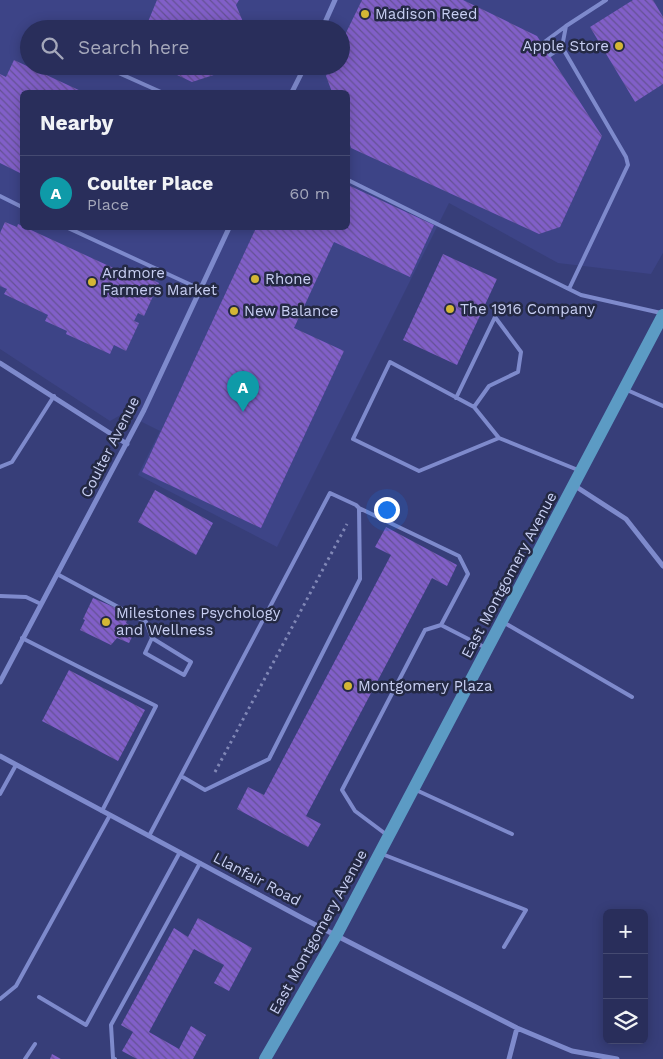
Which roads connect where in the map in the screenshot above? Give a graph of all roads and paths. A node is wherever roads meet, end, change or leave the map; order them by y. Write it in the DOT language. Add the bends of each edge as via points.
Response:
graph roads {
  1 [pos="335,0"];
  2 [pos="606,0"];
  3 [pos="326,20"];
  4 [pos="566,26"];
  5 [pos="542,43"];
  6 [pos="562,47"];
  7 [pos="550,55"];
  8 [pos="123,75"];
  9 [pos="300,75"];
  10 [pos="157,90"];
  11 [pos="293,90"];
  12 [pos="350,181"];
  13 [pos="0,196"];
  14 [pos="20,206"];
  15 [pos="72,230"];
  16 [pos="228,230"];
  17 [pos="200,289"];
  18 [pos="569,289"];
  19 [pos="663,314"];
  20 [pos="0,363"];
  21 [pos="625,389"];
  22 [pos="54,396"];
  23 [pos="456,398"];
  24 [pos="663,406"];
  25 [pos="474,407"];
  26 [pos="499,438"];
  27 [pos="127,444"];
  28 [pos="0,467"];
  29 [pos="582,472"];
  30 [pos="575,486"];
  31 [pos="357,506"];
  32 [pos="663,566"];
  33 [pos="57,574"];
  34 [pos="0,596"];
  35 [pos="41,604"];
  36 [pos="503,622"];
  37 [pos="441,625"];
  38 [pos="22,638"];
  39 [pos="152,638"];
  40 [pos="488,649"];
  41 [pos="2,675"];
  42 [pos="0,682"];
  43 [pos="632,698"];
  44 [pos="0,756"];
  45 [pos="16,765"];
  46 [pos="181,776"];
  47 [pos="205,790"];
  48 [pos="414,790"];
  49 [pos="0,794"];
  50 [pos="102,811"];
  51 [pos="110,815"];
  52 [pos="512,834"];
  53 [pos="149,836"];
  54 [pos="389,836"];
  55 [pos="180,852"];
  56 [pos="380,853"];
  57 [pos="200,863"];
  58 [pos="336,936"];
  59 [pos="504,947"];
  60 [pos="39,997"];
  61 [pos="0,999"];
  62 [pos="518,1028"];
  63 [pos="35,1044"];
  64 [pos="25,1059"];
  65 [pos="115,1059"];
  66 [pos="265,1059"];
  67 [pos="508,1059"];
  68 [pos="617,1059"];
  1 -- 3 [label="street"];
  2 -- 4 [label="lane"];
  4 -- 5 [label="lane"];
  4 -- 6 [label="lane"];
  6 -- 7 [label="lane"];
  6 -- 18 [label="lane" via="628,165"];
  8 -- 10 [label="lane"];
  9 -- 11 [label="street"];
  12 -- 18 [label="lane"];
  13 -- 14 [label="lane"];
  15 -- 17 [label="lane"];
  16 -- 17 [label="street, Coulter Avenue"];
  17 -- 27 [label="street, Coulter Avenue"];
  18 -- 19 [label="lane" via="581,295"];
  19 -- 21 [label="main road, East Montgomery Avenue"];
  20 -- 22 [label="street"];
  21 -- 24 [label="lane"];
  21 -- 29 [label="main road, East Montgomery Avenue"];
  22 -- 27 [label="street"];
  22 -- 28 [label="lane" via="12,462"];
  23 -- 25 [label="lane"];
  23 -- 25 [label="lane" via="495,317 521,352 518,372 489,386"];
  23 -- 26 [label="lane" via="390,362 353,439 419,471"];
  25 -- 26 [label="lane"];
  26 -- 29 [label="lane"];
  27 -- 33 [label="street, Coulter Avenue"];
  29 -- 30 [label="main road, East Montgomery Avenue"];
  30 -- 32 [label="street" via="626,519"];
  30 -- 36 [label="main road, East Montgomery Avenue"];
  31 -- 37 [label="lane" via="459,556 468,574"];
  31 -- 46 [label="lane" via="330,493"];
  31 -- 47 [label="path"];
  31 -- 47 [label="lane" via="360,579 269,759"];
  33 -- 35 [label="street, Coulter Avenue"];
  33 -- 39 [label="lane" via="146,622"];
  34 -- 35 [label="lane" via="26,597"];
  35 -- 38 [label="street, Coulter Avenue"];
  36 -- 40 [label="main road, East Montgomery Avenue"];
  36 -- 43 [label="lane"];
  37 -- 40 [label="lane"];
  37 -- 54 [label="lane" via="425,630 342,790 355,811"];
  38 -- 41 [label="street, Coulter Avenue"];
  38 -- 50 [label="lane" via="156,706"];
  39 -- 39 [label="lane" via="191,662 184,675 145,653"];
  40 -- 48 [label="main road, East Montgomery Avenue"];
  41 -- 42 [label="street, Coulter Avenue"];
  44 -- 45 [label="street, Llanfair Road"];
  45 -- 49 [label="lane"];
  45 -- 50 [label="street, Llanfair Road"];
  46 -- 47 [label="lane"];
  46 -- 53 [label="lane"];
  48 -- 52 [label="lane"];
  48 -- 54 [label="main road, East Montgomery Avenue"];
  50 -- 51 [label="street, Llanfair Road"];
  51 -- 53 [label="street, Llanfair Road"];
  51 -- 61 [label="lane" via="16,986"];
  53 -- 55 [label="street, Llanfair Road"];
  54 -- 56 [label="main road, East Montgomery Avenue"];
  55 -- 57 [label="street, Llanfair Road"];
  55 -- 60 [label="lane" via="86,1025"];
  56 -- 58 [label="main road, East Montgomery Avenue"];
  56 -- 59 [label="lane" via="526,910"];
  57 -- 58 [label="street, Llanfair Road"];
  57 -- 65 [label="lane" via="111,1025"];
  58 -- 62 [label="street, Llanfair Road"];
  58 -- 66 [label="main road, East Montgomery Avenue"];
  62 -- 67 [label="street"];
  62 -- 68 [label="street, Llanfair Road" via="572,1051"];
  63 -- 64 [label="lane"];
}
